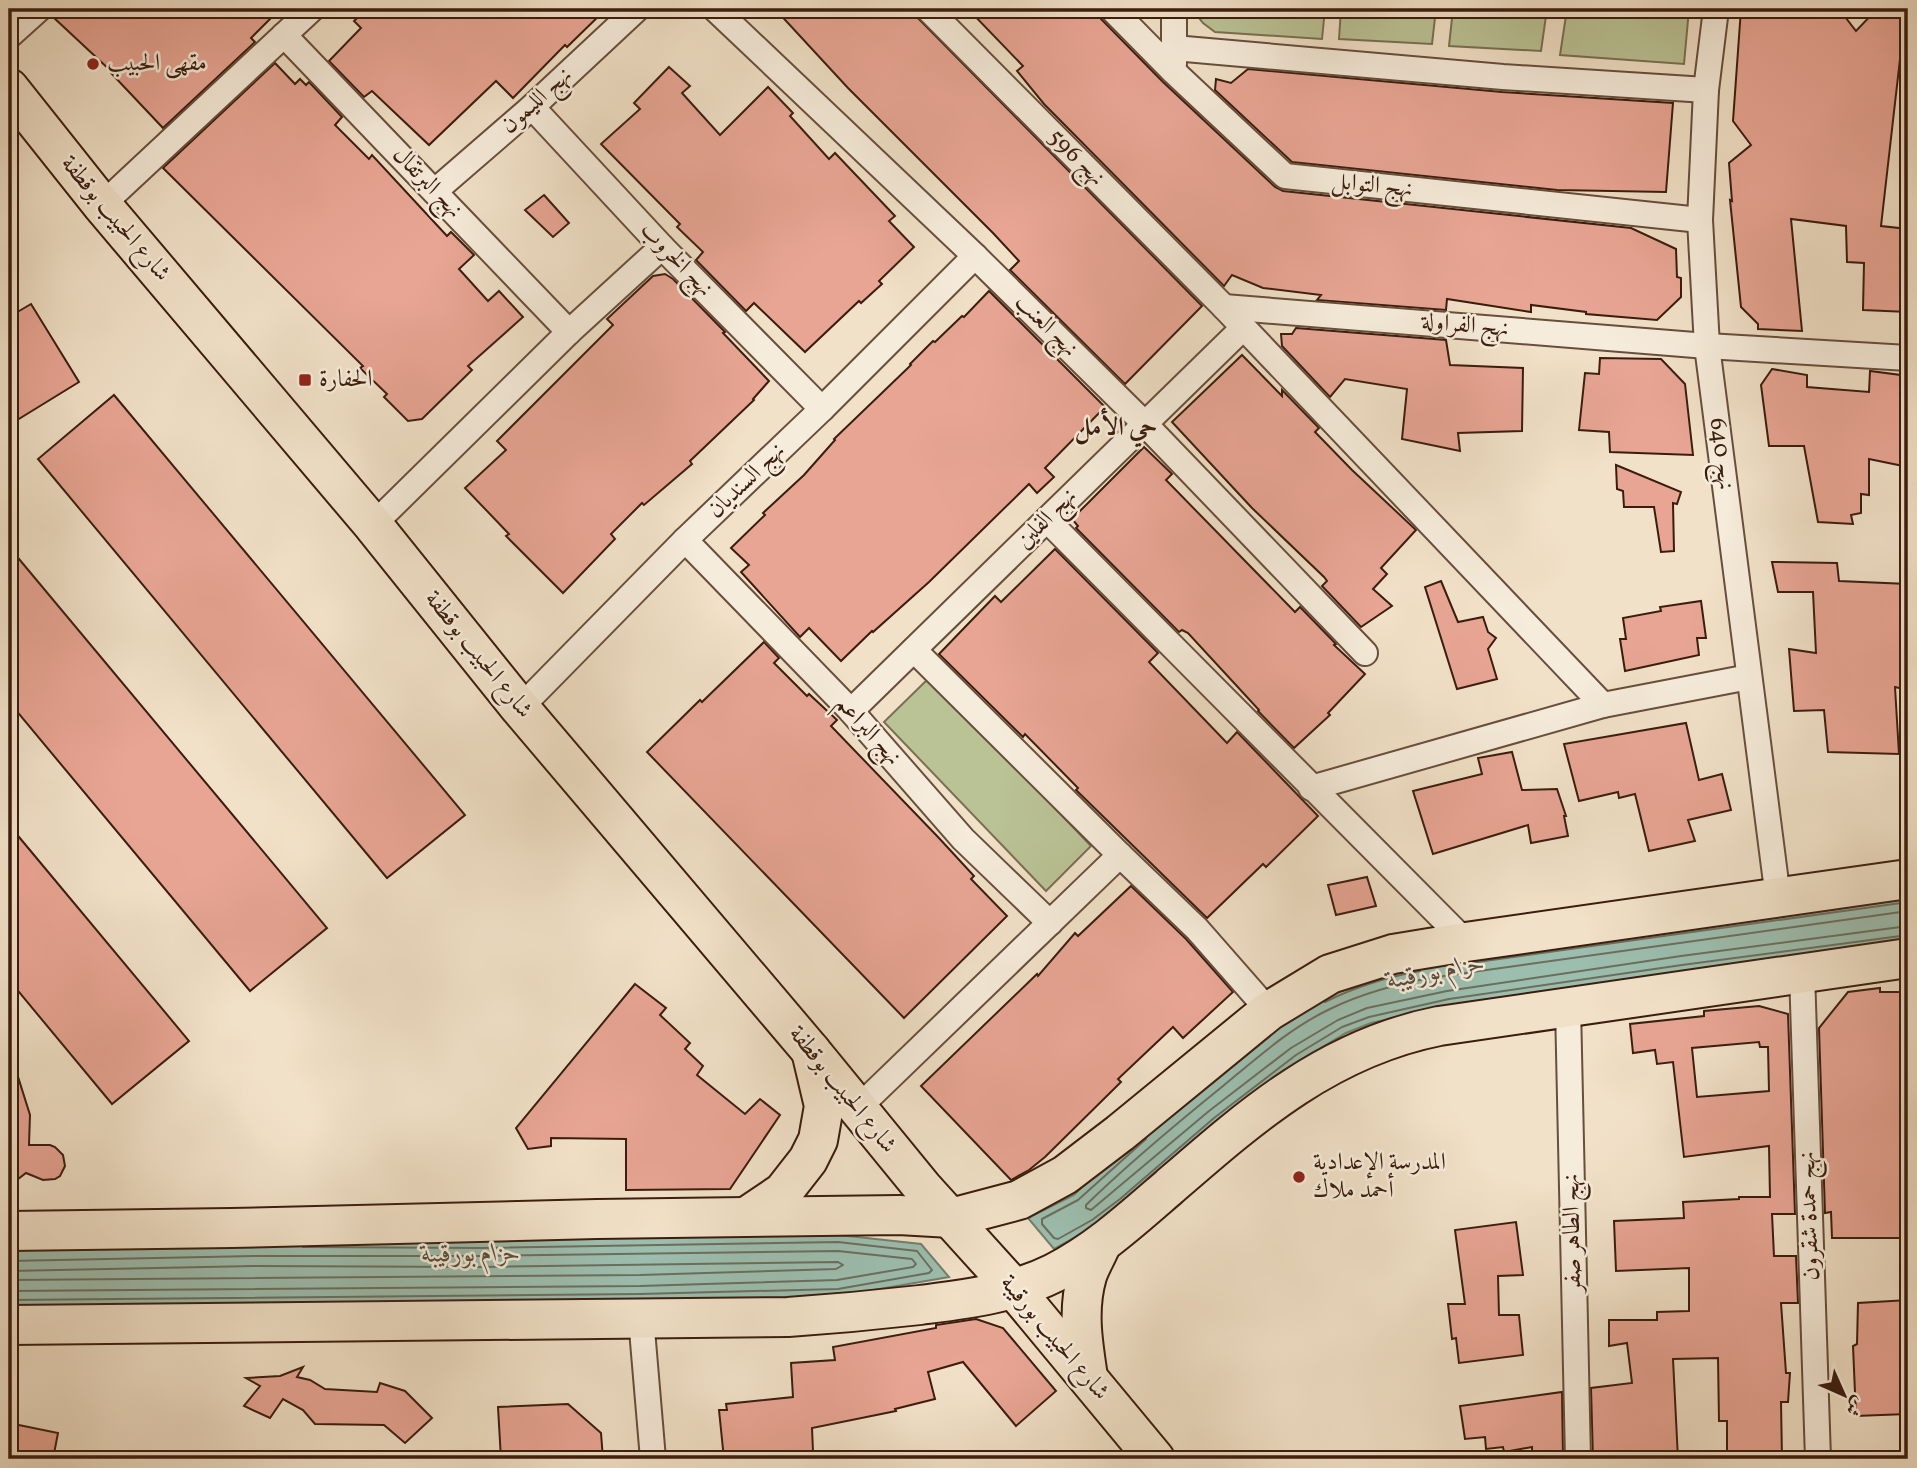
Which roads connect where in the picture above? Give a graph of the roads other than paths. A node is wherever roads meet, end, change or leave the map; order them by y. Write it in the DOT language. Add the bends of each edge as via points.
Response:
graph roads {
  1 [pos="39,9"];
  2 [pos="312,9"];
  3 [pos="637,9"];
  4 [pos="928,9"];
  5 [pos="1112,9"];
  6 [pos="1174,9"];
  7 [pos="1716,9"];
  8 [pos="732,14"];
  9 [pos="284,35"];
  10 [pos="9,36"];
  11 [pos="1174,60"];
  12 [pos="9,88"];
  13 [pos="1706,90"];
  14 [pos="532,107"];
  15 [pos="435,191"];
  16 [pos="102,205"];
  17 [pos="1699,219"];
  18 [pos="662,247"];
  19 [pos="975,256"];
  20 [pos="1224,307"];
  21 [pos="1243,328"];
  22 [pos="569,332"];
  23 [pos="1707,346"];
  24 [pos="1908,358"];
  25 [pos="822,409"];
  26 [pos="1144,423"];
  27 [pos="1046,520"];
  28 [pos="373,525"];
  29 [pos="685,540"];
  30 [pos="914,650"];
  31 [pos="1365,653"];
  32 [pos="1749,677"];
  33 [pos="1603,705"];
  34 [pos="520,708"];
  35 [pos="851,711"];
  36 [pos="1311,788"];
  37 [pos="1120,855"];
  38 [pos="1908,879"];
  39 [pos="1778,898"];
  40 [pos="1050,923"];
  41 [pos="1466,942"];
  42 [pos="1908,958"];
  43 [pos="1802,973"];
  44 [pos="1567,1007"];
  45 [pos="1269,1011"];
  46 [pos="811,1051"];
  47 [pos="857,1109"];
  48 [pos="746,1217"];
  49 [pos="951,1219"];
  50 [pos="9,1231"];
  51 [pos="1101,1245"];
  52 [pos="1013,1289"];
  53 [pos="641,1318"];
  54 [pos="9,1325"];
  55 [pos="1088,1377"];
  56 [pos="653,1459"];
  57 [pos="1155,1459"];
  58 [pos="1578,1459"];
  59 [pos="1818,1459"];
  1 -- 10 [label="street"];
  2 -- 9 [label="street"];
  3 -- 14 [label="street, نهج الليمون"];
  4 -- 20 [label="street, نهج 596"];
  5 -- 11 [label="street, نهج التوابل"];
  6 -- 11 [label="street"];
  7 -- 13 [label="street, نهج 640"];
  8 -- 19 [label="street, نهج العنب"];
  9 -- 15 [label="street, نهج البرتقال"];
  9 -- 16 [label="street"];
  11 -- 13 [label="street"];
  11 -- 17 [label="street, نهج التوابل" via="1285,176"];
  12 -- 16 [label="main road, شارع الحبيب بوقطفة"];
  13 -- 17 [label="street, نهج 640"];
  14 -- 15 [label="street, نهج الليمون"];
  14 -- 18 [label="street, نهج الخروب"];
  15 -- 22 [label="street, نهج البرتقال"];
  16 -- 28 [label="main road, شارع الحبيب بوقطفة"];
  17 -- 23 [label="street, نهج 640"];
  18 -- 22 [label="street"];
  18 -- 25 [label="street, نهج الخروب"];
  19 -- 25 [label="street, نهج السنديان"];
  19 -- 26 [label="street, نهج العنب"];
  20 -- 21 [label="street, نهج 596"];
  20 -- 23 [label="street, نهج الفراولة"];
  21 -- 26 [label="street, نهج الفلين"];
  21 -- 33 [label="street, نهج 596"];
  22 -- 28 [label="street"];
  23 -- 24 [label="street, نهج الفراولة"];
  23 -- 32 [label="street, نهج 640"];
  25 -- 29 [label="street, نهج السنديان"];
  26 -- 27 [label="street, نهج الفلين"];
  26 -- 31 [label="street, نهج العنب"];
  27 -- 30 [label="street, نهج الفلين"];
  27 -- 36 [label="street"];
  28 -- 34 [label="main road, شارع الحبيب بوقطفة"];
  29 -- 34 [label="street, نهج السنديان"];
  29 -- 35 [label="street, نهج البراعم"];
  30 -- 35 [label="street, نهج الفلين"];
  30 -- 37 [label="street"];
  32 -- 33 [label="street"];
  32 -- 39 [label="street, نهج 640"];
  33 -- 36 [label="street"];
  34 -- 46 [label="main road, شارع الحبيب بوقطفة"];
  35 -- 40 [label="street, نهج البراعم" via="963,839"];
  36 -- 41 [label="street"];
  37 -- 40 [label="street"];
  37 -- 45 [label="street" via="1197,929"];
  38 -- 39 [label="main road"];
  39 -- 41 [label="main road"];
  40 -- 47 [label="street"];
  41 -- 45 [label="main road" via="1393,954 1330,974"];
  42 -- 43 [label="main road"];
  43 -- 44 [label="main road"];
  43 -- 59 [label="street, نهج حمدة شقرون"];
  44 -- 51 [label="main road" via="1403,1033 1349,1054 1256,1114"];
  44 -- 58 [label="street, نهج الطاهر صفر"];
  45 -- 49 [label="main road" via="1065,1175 1019,1200"];
  46 -- 47 [label="main road, شارع الحبيب بوقطفة"];
  46 -- 48 [label="main road" via="824,1106 818,1140 783,1192"];
  47 -- 49 [label="main road, شارع الحبيب بوقطفة"];
  48 -- 49 [label="main road" via="900,1215"];
  48 -- 50 [label="main road"];
  49 -- 52 [label="main road, شارع الحبيب بورقيبة"];
  51 -- 52 [label="main road" via="1053,1273"];
  51 -- 55 [label="main road" via="1087,1275 1081,1307"];
  52 -- 53 [label="main road" via="836,1314"];
  52 -- 55 [label="main road, شارع الحبيب بورقيبة"];
  53 -- 54 [label="main road"];
  53 -- 56 [label="street"];
  55 -- 57 [label="main road, شارع الحبيب بورقيبة"];
}
